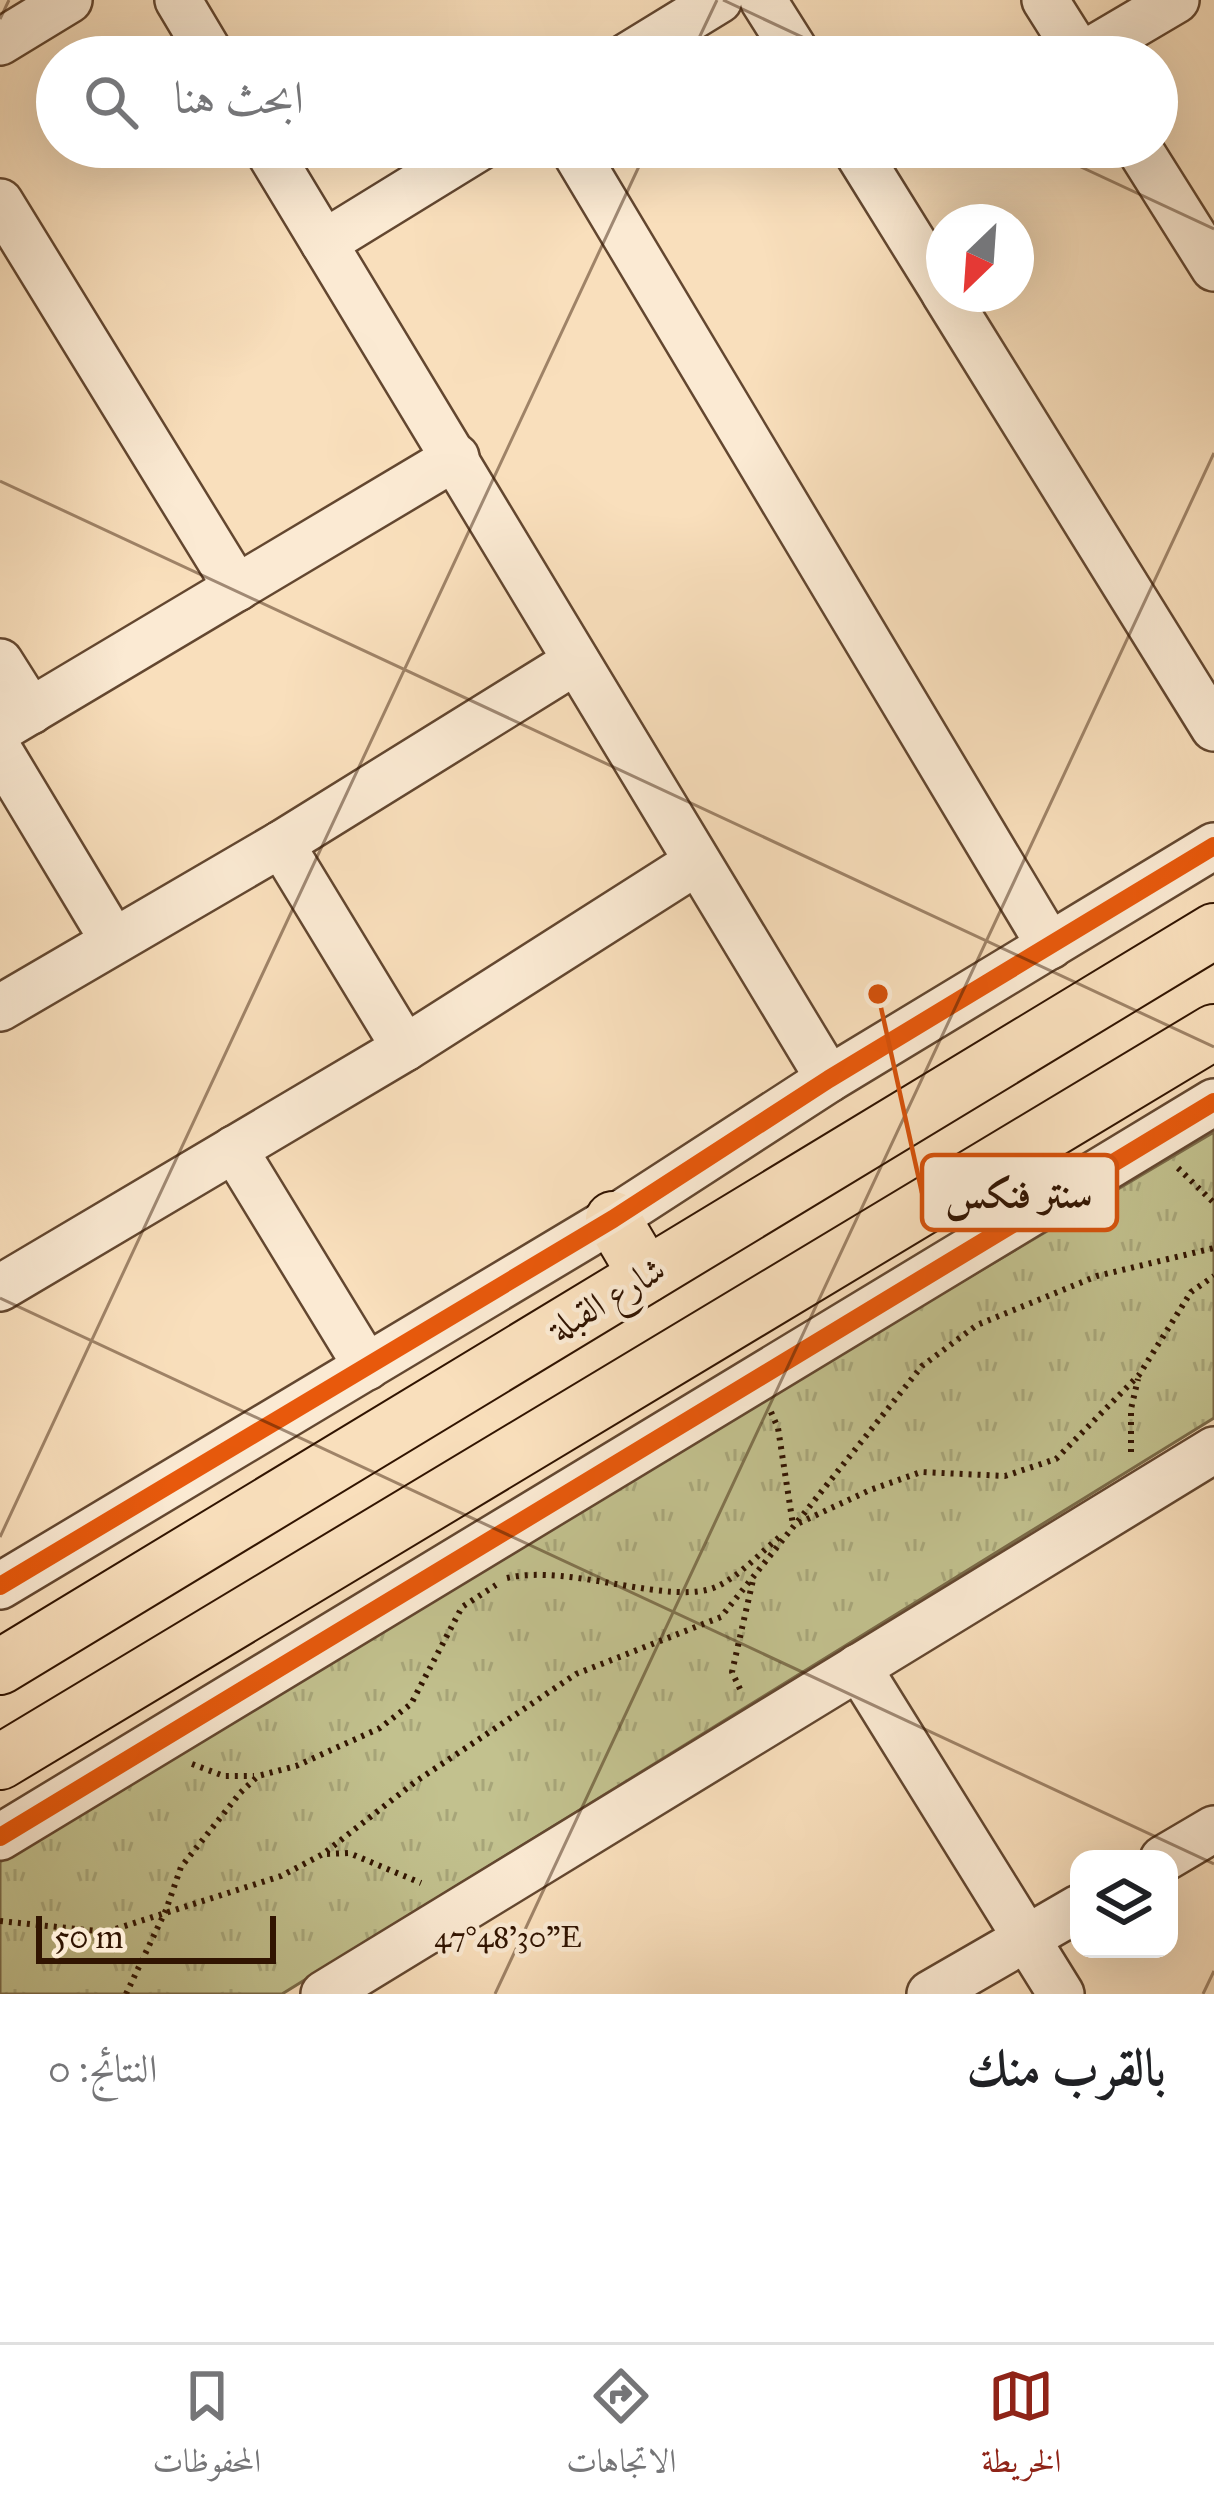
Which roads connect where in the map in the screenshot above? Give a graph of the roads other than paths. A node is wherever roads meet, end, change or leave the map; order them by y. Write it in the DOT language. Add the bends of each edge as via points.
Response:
graph roads {
  1 [pos="69,0"];
  2 [pos="178,0"];
  3 [pos="719,0"];
  4 [pos="763,0"];
  5 [pos="1045,0"];
  6 [pos="1176,0"];
  7 [pos="199,36"];
  8 [pos="660,36"];
  9 [pos="786,36"];
  10 [pos="1068,36"];
  11 [pos="1116,36"];
  12 [pos="0,42"];
  13 [pos="279,168"];
  14 [pos="446,168"];
  15 [pos="585,168"];
  16 [pos="867,168"];
  17 [pos="1152,168"];
  18 [pos="0,202"];
  19 [pos="324,243"];
  20 [pos="926,263"];
  21 [pos="1213,263"];
  22 [pos="957,312"];
  23 [pos="456,457"];
  24 [pos="236,587"];
  25 [pos="576,661"];
  26 [pos="0,662"];
  27 [pos="15,720"];
  28 [pos="1214,728"];
  29 [pos="0,752"];
  30 [pos="281,844"];
  31 [pos="1214,846"];
  32 [pos="698,862"];
  33 [pos="1214,931"];
  34 [pos="113,940"];
  35 [pos="1050,946"];
  36 [pos="0,1008"];
  37 [pos="1214,1032"];
  38 [pos="405,1048"];
  39 [pos="829,1079"];
  40 [pos="1214,1102"];
  41 [pos="233,1150"];
  42 [pos="613,1219"];
  43 [pos="646,1275"];
  44 [pos="0,1288"];
  45 [pos="669,1362"];
  46 [pos="367,1367"];
  47 [pos="701,1414"];
  48 [pos="1214,1450"];
  49 [pos="0,1586"];
  50 [pos="15,1658"];
  51 [pos="858,1667"];
  52 [pos="73,1718"];
  53 [pos="0,1762"];
  54 [pos="1214,1829"];
  55 [pos="0,1838"];
  56 [pos="1178,1850"];
  57 [pos="1070,1913"];
  58 [pos="1026,1939"];
  59 [pos="324,1994"];
  60 [pos="930,1994"];
  61 [pos="1060,1994"];
  1 -- 12 [label="street"];
  2 -- 7 [label="street"];
  3 -- 8 [label="street"];
  4 -- 9 [label="street"];
  5 -- 10 [label="street"];
  6 -- 11 [label="street"];
  13 -- 19 [label="street"];
  14 -- 19 [label="street"];
  15 -- 35 [label="street"];
  16 -- 20 [label="street"];
  17 -- 21 [label="street"];
  18 -- 24 [label="street"];
  19 -- 23 [label="street"];
  22 -- 28 [label="street"];
  23 -- 24 [label="street"];
  23 -- 25 [label="street"];
  24 -- 27 [label="street"];
  25 -- 30 [label="street"];
  25 -- 32 [label="street"];
  26 -- 27 [label="street"];
  29 -- 34 [label="street"];
  30 -- 34 [label="street"];
  30 -- 38 [label="street"];
  31 -- 35 [label="street"];
  32 -- 38 [label="street"];
  32 -- 39 [label="street"];
  33 -- 43 [label="main road, شارع القبلة"];
  34 -- 36 [label="street"];
  35 -- 39 [label="street"];
  37 -- 45 [label="main road"];
  38 -- 41 [label="street"];
  39 -- 42 [label="street"];
  40 -- 47 [label="street"];
  41 -- 44 [label="street"];
  41 -- 46 [label="street"];
  42 -- 43 [label="main road"];
  42 -- 46 [label="street"];
  43 -- 50 [label="main road, شارع القبلة"];
  45 -- 47 [label="street"];
  45 -- 52 [label="main road"];
  46 -- 49 [label="street"];
  47 -- 55 [label="street"];
  48 -- 51 [label="street"];
  50 -- 52 [label="main road"];
  51 -- 58 [label="street"];
  51 -- 59 [label="street"];
  52 -- 53 [label="main road"];
  54 -- 56 [label="street"];
  57 -- 58 [label="street"];
  58 -- 60 [label="street"];
  58 -- 61 [label="street"];
}
